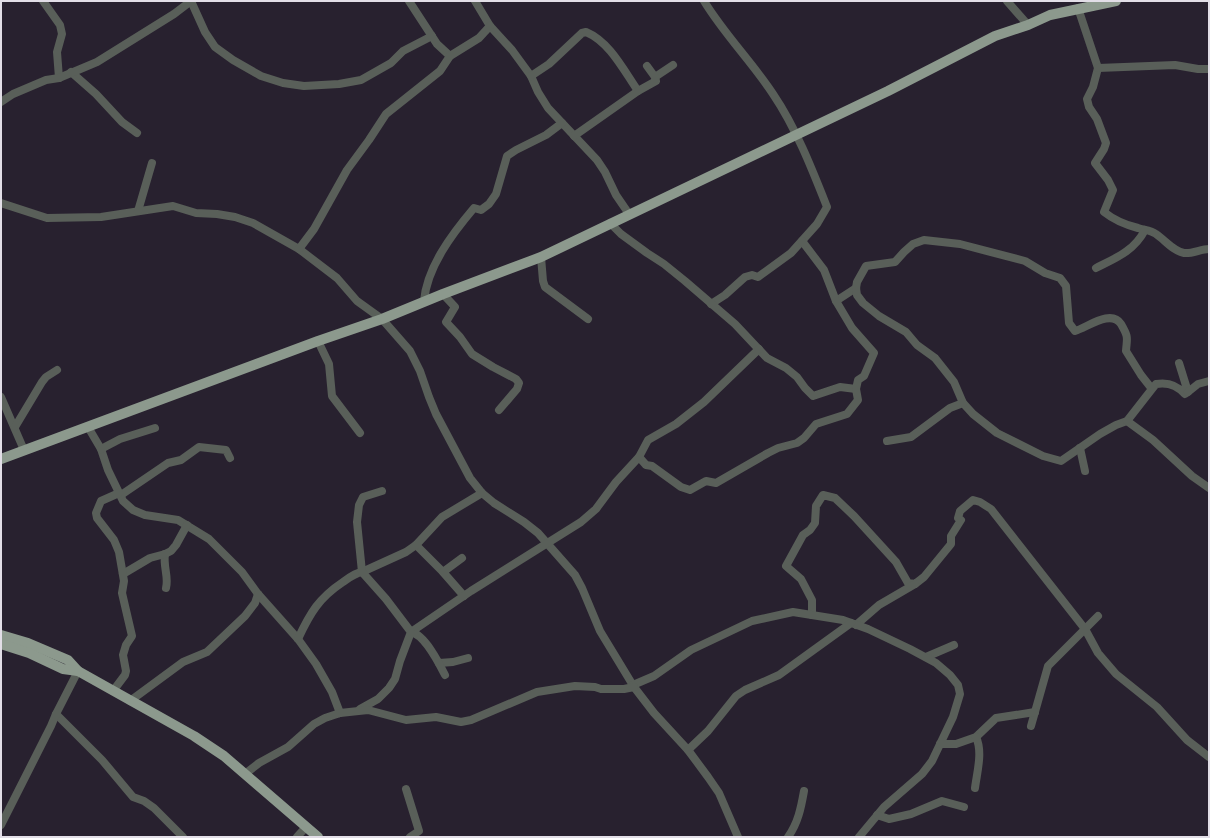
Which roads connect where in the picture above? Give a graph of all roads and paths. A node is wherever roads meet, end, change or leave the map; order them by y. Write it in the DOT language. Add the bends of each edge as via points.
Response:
graph roads {
  1 [pos="43,1"];
  2 [pos="191,1"];
  3 [pos="409,1"];
  4 [pos="475,1"];
  5 [pos="704,1"];
  6 [pos="1007,1"];
  7 [pos="1116,1"];
  8 [pos="1078,8"];
  9 [pos="1028,25"];
  10 [pos="490,26"];
  11 [pos="432,36"];
  12 [pos="450,56"];
  13 [pos="673,65"];
  14 [pos="647,66"];
  15 [pos="1098,68"];
  16 [pos="1209,69"];
  17 [pos="71,72"];
  18 [pos="531,76"];
  19 [pos="655,77"];
  20 [pos="59,78"];
  21 [pos="638,91"];
  22 [pos="1,102"];
  23 [pos="562,123"];
  24 [pos="137,133"];
  25 [pos="795,135"];
  26 [pos="574,136"];
  27 [pos="152,163"];
  28 [pos="1,204"];
  29 [pos="138,211"];
  30 [pos="629,214"];
  31 [pos="610,223"];
  32 [pos="1145,230"];
  33 [pos="802,241"];
  34 [pos="299,248"];
  35 [pos="1209,249"];
  36 [pos="541,257"];
  37 [pos="1096,268"];
  38 [pos="856,288"];
  39 [pos="443,294"];
  40 [pos="424,301"];
  41 [pos="836,301"];
  42 [pos="711,304"];
  43 [pos="382,319"];
  44 [pos="588,319"];
  45 [pos="318,341"];
  46 [pos="759,349"];
  47 [pos="1179,363"];
  48 [pos="57,370"];
  49 [pos="1209,381"];
  50 [pos="856,389"];
  51 [pos="1152,389"];
  52 [pos="1188,392"];
  53 [pos="1,397"];
  54 [pos="963,403"];
  55 [pos="499,410"];
  56 [pos="1127,421"];
  57 [pos="15,427"];
  58 [pos="88,427"];
  59 [pos="155,428"];
  60 [pos="360,433"];
  61 [pos="887,440"];
  62 [pos="1080,448"];
  63 [pos="24,450"];
  64 [pos="101,450"];
  65 [pos="639,457"];
  66 [pos="230,458"];
  67 [pos="1,459"];
  68 [pos="1085,471"];
  69 [pos="1209,488"];
  70 [pos="382,491"];
  71 [pos="482,493"];
  72 [pos="120,494"];
  73 [pos="187,525"];
  74 [pos="546,544"];
  75 [pos="416,545"];
  76 [pos="165,554"];
  77 [pos="462,558"];
  78 [pos="362,572"];
  79 [pos="443,572"];
  80 [pos="122,574"];
  81 [pos="915,584"];
  82 [pos="166,588"];
  83 [pos="258,594"];
  84 [pos="464,596"];
  85 [pos="812,615"];
  86 [pos="1098,616"];
  87 [pos="853,624"];
  88 [pos="1085,629"];
  89 [pos="411,632"];
  90 [pos="1,634"];
  91 [pos="298,639"];
  92 [pos="1,644"];
  93 [pos="954,645"];
  94 [pos="926,657"];
  95 [pos="468,658"];
  96 [pos="439,663"];
  97 [pos="78,671"];
  98 [pos="446,676"];
  99 [pos="633,686"];
  100 [pos="113,692"];
  101 [pos="130,701"];
  102 [pos="358,710"];
  103 [pos="1035,712"];
  104 [pos="340,713"];
  105 [pos="56,714"];
  106 [pos="1030,726"];
  107 [pos="976,737"];
  108 [pos="940,744"];
  109 [pos="688,750"];
  110 [pos="1209,757"];
  111 [pos="245,774"];
  112 [pos="975,788"];
  113 [pos="406,789"];
  114 [pos="804,791"];
  115 [pos="964,807"];
  116 [pos="877,815"];
  117 [pos="1,825"];
  118 [pos="306,827"];
  119 [pos="735,836"];
  120 [pos="183,837"];
  121 [pos="298,837"];
  122 [pos="318,837"];
  123 [pos="410,837"];
  124 [pos="788,837"];
  125 [pos="859,837"];
  1 -- 20 [label="street" via="60,25 62,34 57,52"];
  2 -- 11 [label="street" via="215,47 261,76 283,83 304,86 361,80 391,63 403,51"];
  2 -- 17 [label="street" via="97,62"];
  3 -- 11 [label="street"];
  4 -- 10 [label="street"];
  5 -- 25 [label="street" via="729,38 774,95"];
  6 -- 9 [label="street"];
  7 -- 8 [label="main road"];
  8 -- 9 [label="main road" via="1050,15"];
  8 -- 15 [label="street"];
  9 -- 25 [label="main road" via="995,36"];
  10 -- 12 [label="street" via="479,38"];
  10 -- 18 [label="street"];
  11 -- 12 [label="street"];
  12 -- 34 [label="street" via="440,71 386,114 347,170 314,229"];
  13 -- 19 [label="street"];
  14 -- 19 [label="street"];
  15 -- 16 [label="street" via="1175,65"];
  15 -- 32 [label="street" via="1087,100 1106,143 1095,163 1113,190 1104,212 1117,221"];
  17 -- 20 [label="street"];
  17 -- 24 [label="street" via="122,122"];
  18 -- 21 [label="street" via="586,32 605,45"];
  18 -- 23 [label="street" via="548,108"];
  19 -- 21 [label="street" via="656,81"];
  20 -- 22 [label="street" via="46,80"];
  21 -- 26 [label="street"];
  23 -- 26 [label="street"];
  23 -- 40 [label="street" via="546,135 507,156 496,194 481,210 474,208 459,226 435,263 425,289"];
  25 -- 30 [label="main road"];
  25 -- 33 [label="street" via="827,207 817,224"];
  26 -- 30 [label="street" via="597,160"];
  27 -- 29 [label="street"];
  28 -- 29 [label="street" via="47,218 101,217"];
  29 -- 34 [label="street" via="173,206 196,213 235,217 253,223"];
  30 -- 31 [label="main road"];
  31 -- 36 [label="main road"];
  31 -- 42 [label="street"];
  32 -- 35 [label="street" via="1156,234 1182,253"];
  32 -- 37 [label="street" via="1134,246"];
  33 -- 41 [label="street" via="824,270"];
  33 -- 42 [label="street" via="791,253 758,277 745,277"];
  34 -- 43 [label="street" via="337,278 357,301"];
  36 -- 39 [label="main road"];
  36 -- 44 [label="street" via="542,281 545,287"];
  38 -- 41 [label="street"];
  38 -- 51 [label="street" via="866,266 896,262 914,244 924,240 960,244 1025,261 1045,273 1060,278 1066,286 1069,324 1075,331 1106,318 1120,322 1128,340 1126,351"];
  38 -- 54 [label="street" via="863,304 906,332 917,345 935,358 954,382"];
  39 -- 40 [label="main road"];
  39 -- 55 [label="street" via="455,307 446,322 472,354 519,383"];
  40 -- 43 [label="main road"];
  41 -- 50 [label="street" via="852,328 874,353 864,376 858,380"];
  42 -- 46 [label="street"];
  43 -- 45 [label="main road"];
  43 -- 71 [label="street" via="410,351 436,414 470,478"];
  45 -- 58 [label="main road"];
  45 -- 60 [label="street" via="329,364 332,396"];
  46 -- 50 [label="street" via="766,358 797,377 813,396 840,387"];
  46 -- 65 [label="street" via="704,402 676,424 648,440"];
  47 -- 52 [label="street"];
  48 -- 57 [label="street" via="42,382"];
  49 -- 52 [label="street" via="1198,384"];
  50 -- 65 [label="street" via="858,400 847,414 816,424 797,443 778,448 716,483 706,481 690,490 681,487 652,466 646,465"];
  51 -- 52 [label="street" via="1156,384 1167,383 1180,388 1185,394"];
  51 -- 56 [label="street"];
  53 -- 57 [label="street"];
  54 -- 61 [label="street" via="950,408 911,437"];
  54 -- 62 [label="street" via="997,433 1043,456 1061,461"];
  56 -- 62 [label="street" via="1100,434"];
  56 -- 69 [label="street"];
  57 -- 63 [label="street"];
  58 -- 63 [label="main road"];
  58 -- 64 [label="street"];
  59 -- 64 [label="street" via="120,439"];
  62 -- 68 [label="street"];
  63 -- 67 [label="main road"];
  64 -- 72 [label="street"];
  65 -- 74 [label="street" via="596,509 581,522"];
  66 -- 72 [label="street" via="226,450 199,447 181,460 168,463"];
  70 -- 78 [label="street" via="363,497 359,505 357,522"];
  71 -- 74 [label="street" via="524,522"];
  71 -- 75 [label="street" via="442,516"];
  72 -- 73 [label="street" via="133,510 145,515 178,520"];
  72 -- 80 [label="street" via="101,501 96,513 114,540 119,552"];
  73 -- 76 [label="street" via="176,545"];
  73 -- 83 [label="street" via="209,539 242,572"];
  74 -- 84 [label="street"];
  74 -- 99 [label="street" via="575,575 600,632"];
  75 -- 78 [label="street"];
  75 -- 79 [label="street"];
  76 -- 80 [label="street" via="150,558"];
  76 -- 82 [label="street" via="164,568 168,581"];
  77 -- 79 [label="street"];
  78 -- 89 [label="street"];
  78 -- 91 [label="street" via="330,591 316,606"];
  79 -- 84 [label="street"];
  80 -- 100 [label="street" via="122,593 132,636 122,655 125,675"];
  81 -- 85 [label="street" via="908,583 896,562 854,516 835,498 823,495 816,506 815,523 803,534 786,566 801,579 810,595"];
  81 -- 87 [label="street"];
  81 -- 88 [label="street" via="924,577 951,544 951,536 961,520 958,518 960,511 973,500 991,509"];
  83 -- 91 [label="street"];
  83 -- 101 [label="street" via="245,616 207,652 184,662"];
  84 -- 89 [label="street"];
  85 -- 87 [label="street"];
  85 -- 99 [label="street" via="793,612 752,621 691,650 654,676"];
  86 -- 88 [label="street"];
  87 -- 94 [label="street"];
  87 -- 109 [label="street" via="779,675 736,696"];
  88 -- 103 [label="street" via="1048,666"];
  88 -- 110 [label="street" via="1098,653 1116,674 1157,706 1187,740"];
  89 -- 96 [label="street" via="416,633 426,644"];
  89 -- 102 [label="street" via="395,679 389,688 378,699"];
  90 -- 97 [label="main road" via="68,660"];
  91 -- 104 [label="street" via="332,692"];
  92 -- 97 [label="main road" via="29,653 63,669"];
  93 -- 94 [label="street"];
  94 -- 108 [label="street" via="950,675 958,685 960,694 953,717"];
  95 -- 96 [label="street"];
  96 -- 98 [label="street"];
  97 -- 100 [label="main road"];
  97 -- 105 [label="street"];
  99 -- 102 [label="street" via="624,689 575,686 538,692 461,722 436,718 406,720 368,710"];
  99 -- 109 [label="street"];
  100 -- 101 [label="main road"];
  101 -- 111 [label="main road" via="194,736"];
  102 -- 104 [label="street"];
  103 -- 106 [label="street"];
  103 -- 107 [label="street" via="996,718"];
  104 -- 111 [label="street" via="314,724 288,747"];
  105 -- 117 [label="street"];
  105 -- 120 [label="street" via="102,760 133,797 144,801"];
  107 -- 108 [label="street" via="956,744"];
  107 -- 112 [label="street" via="979,764"];
  108 -- 116 [label="street" via="922,774"];
  109 -- 119 [label="street" via="719,793"];
  111 -- 118 [label="main road"];
  113 -- 123 [label="street" via="419,832"];
  114 -- 124 [label="street" via="795,828"];
  115 -- 116 [label="street" via="942,801 911,814 889,819"];
  116 -- 125 [label="street"];
  118 -- 121 [label="street"];
  118 -- 122 [label="main road"];
}
